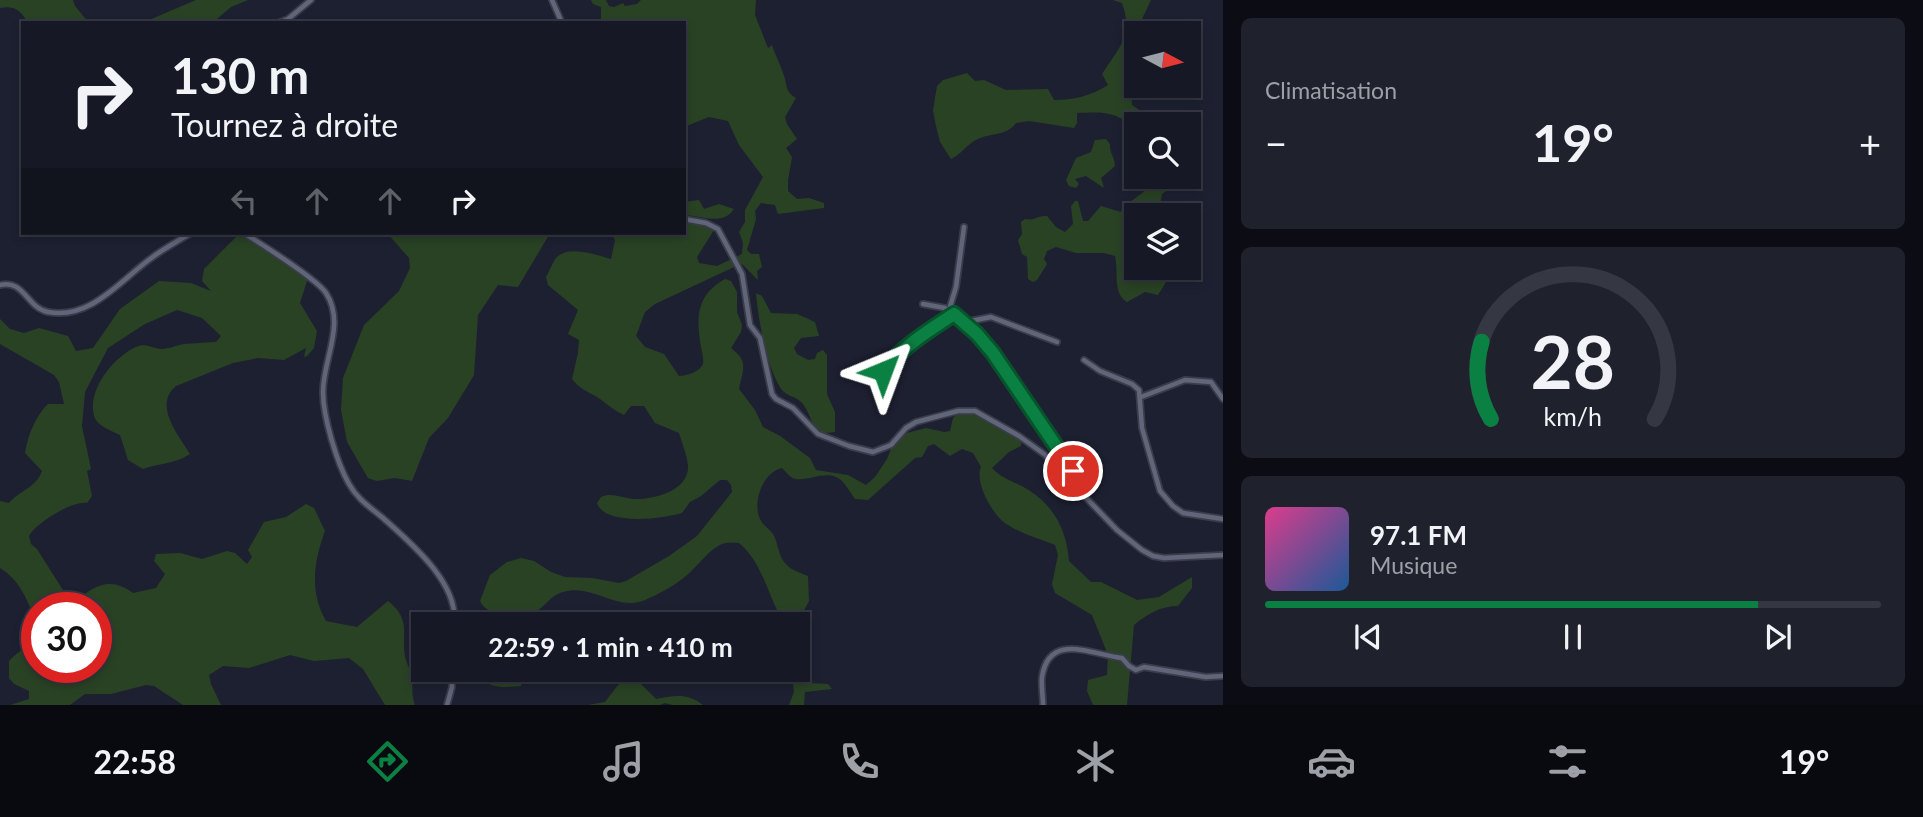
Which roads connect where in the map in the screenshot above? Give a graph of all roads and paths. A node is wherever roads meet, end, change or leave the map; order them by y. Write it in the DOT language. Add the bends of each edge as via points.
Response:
graph roads {
  1 [pos="311,0"];
  2 [pos="552,0"];
  3 [pos="283,21"];
  4 [pos="561,21"];
  5 [pos="686,219"];
  6 [pos="964,227"];
  7 [pos="188,235"];
  8 [pos="247,235"];
  9 [pos="0,285"];
  10 [pos="923,304"];
  11 [pos="951,312"];
  12 [pos="964,322"];
  13 [pos="1057,342"];
  14 [pos="1084,360"];
  15 [pos="883,371"];
  16 [pos="1141,397"];
  17 [pos="1223,399"];
  18 [pos="1087,498"];
  19 [pos="1223,519"];
  20 [pos="1223,555"];
  21 [pos="454,612"];
  22 [pos="1223,676"];
  23 [pos="452,682"];
  24 [pos="447,705"];
  25 [pos="1043,705"];
  1 -- 3 [label="street"];
  2 -- 4 [label="street"];
  5 -- 18 [label="street" via="706,223 722,234 742,274 750,326 761,338 772,394 818,434 879,452 916,422 973,410 1031,444"];
  6 -- 11 [label="street"];
  7 -- 9 [label="street" via="83,309 43,311 18,287"];
  8 -- 21 [label="street" via="316,283 329,299 333,335 323,393 348,483 367,508 394,528 442,580"];
  10 -- 11 [label="street"];
  11 -- 12 [label="street"];
  11 -- 15 [label="street"];
  12 -- 13 [label="street" via="991,317"];
  12 -- 18 [label="street" via="993,353"];
  14 -- 16 [label="street" via="1137,387"];
  16 -- 17 [label="street" via="1189,379 1211,382"];
  16 -- 19 [label="street" via="1142,428 1156,483 1166,500 1183,513"];
  18 -- 20 [label="street" via="1117,530 1153,556"];
  22 -- 25 [label="street" via="1136,670 1122,658 1063,650 1048,658"];
  23 -- 24 [label="street"];
}
